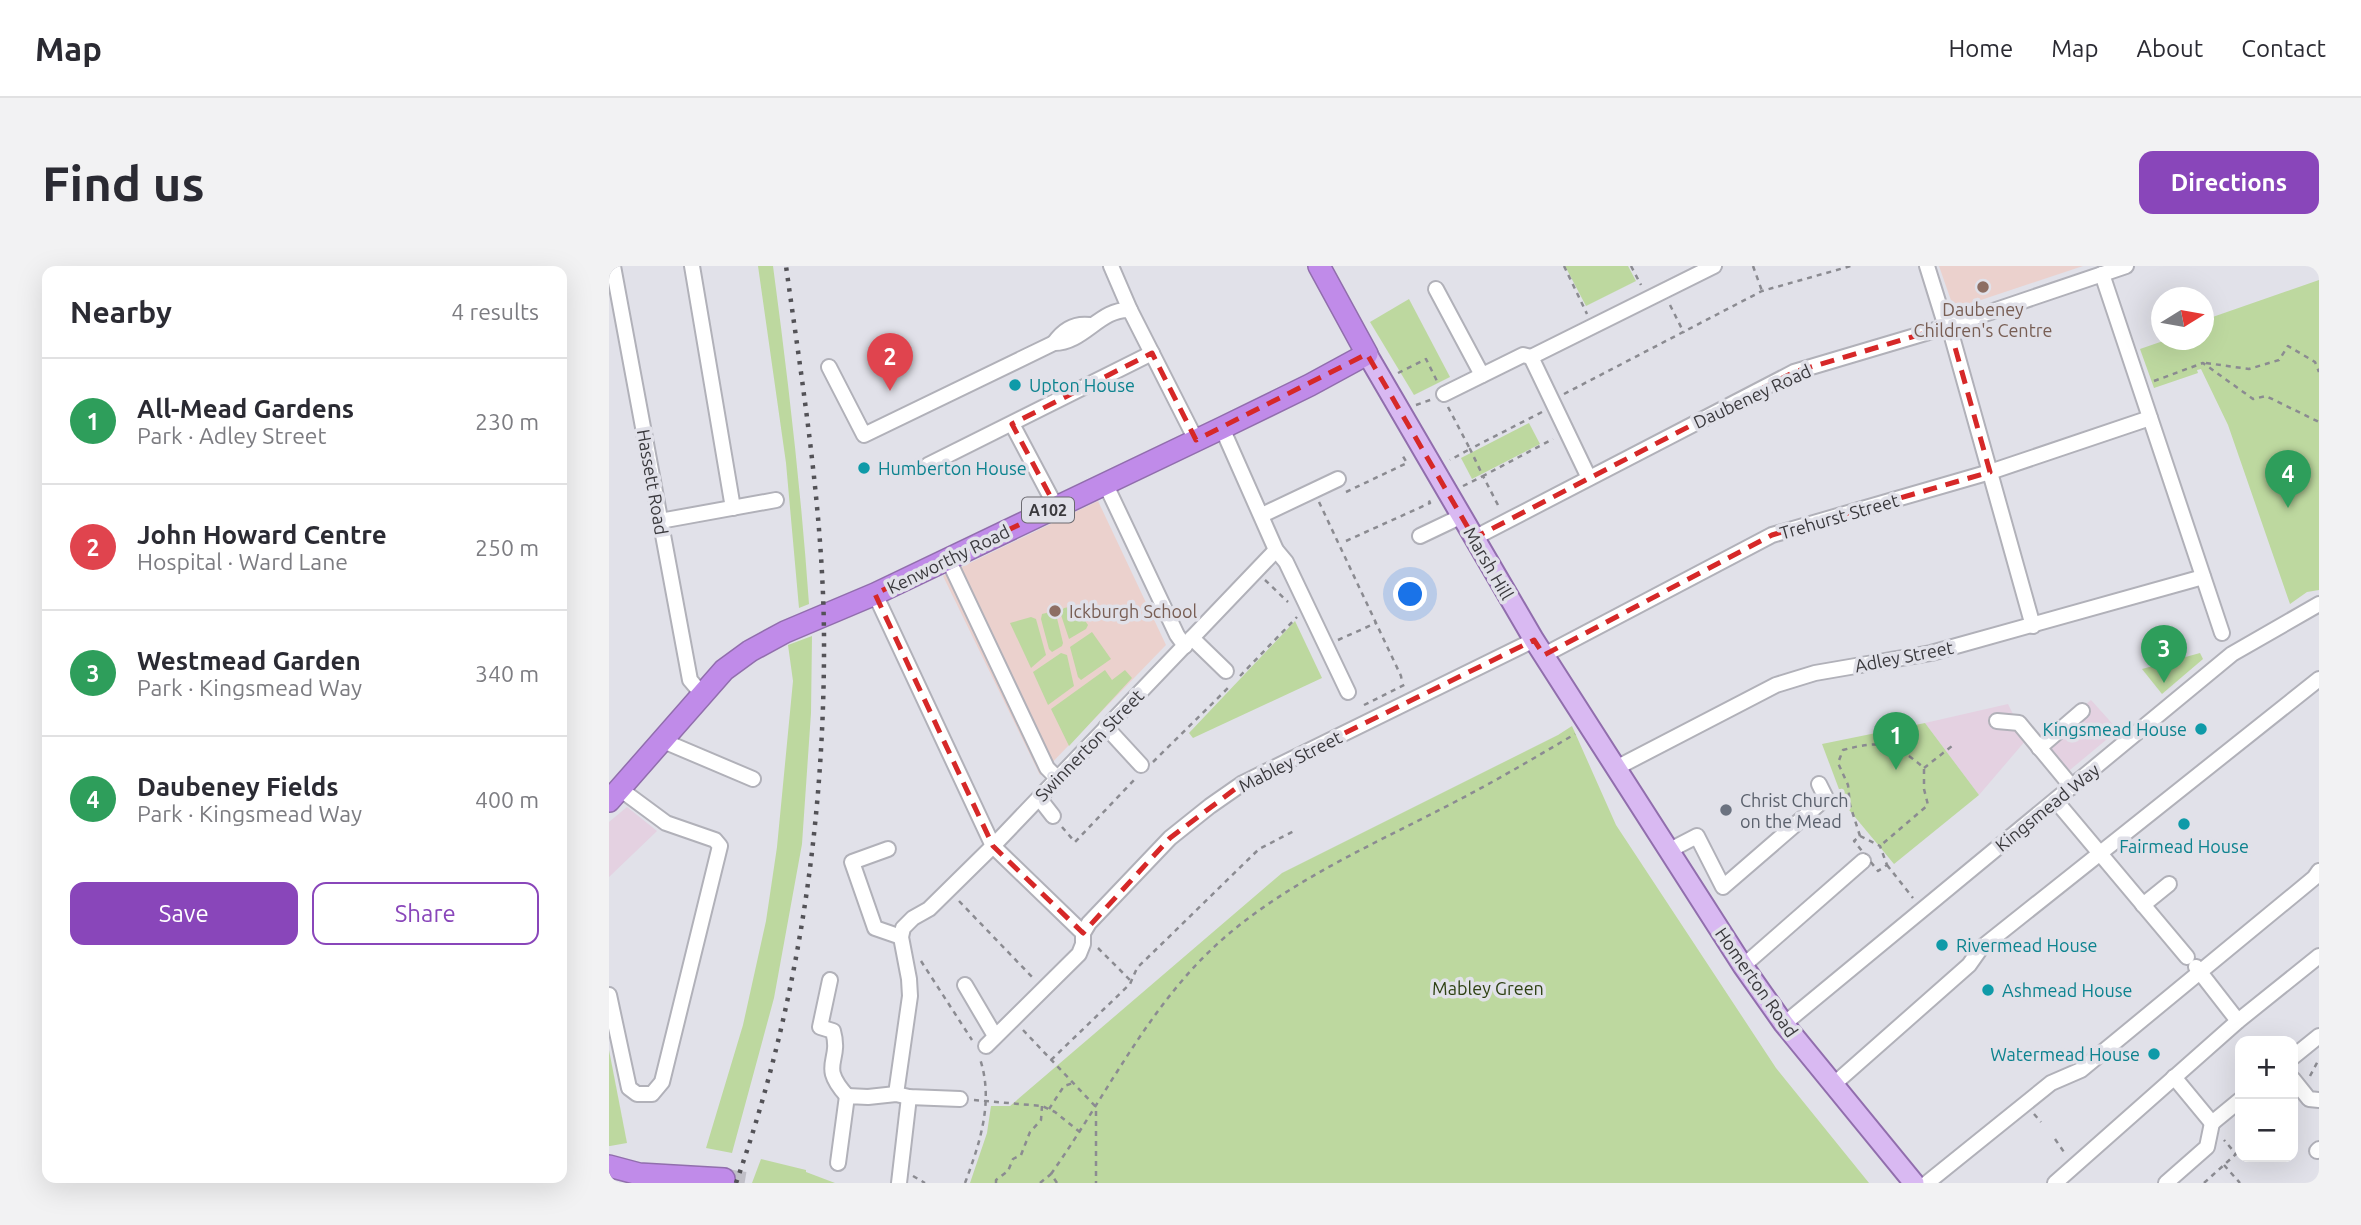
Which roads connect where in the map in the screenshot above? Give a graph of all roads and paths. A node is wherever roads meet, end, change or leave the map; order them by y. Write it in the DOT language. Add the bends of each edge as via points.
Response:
graph roads {
  1 [pos="613,266"];
  2 [pos="692,266"];
  3 [pos="1111,266"];
  4 [pos="1319,266"];
  5 [pos="1564,266"];
  6 [pos="1631,266"];
  7 [pos="1714,266"];
  8 [pos="1753,266"];
  9 [pos="1851,266"];
  10 [pos="1927,266"];
  11 [pos="2126,266"];
  12 [pos="1689,271"];
  13 [pos="2102,274"];
  14 [pos="1436,289"];
  15 [pos="1663,291"];
  16 [pos="1762,291"];
  17 [pos="1648,299"];
  18 [pos="1127,310"];
  19 [pos="1593,326"];
  20 [pos="1948,327"];
  21 [pos="1684,333"];
  22 [pos="1152,353"];
  23 [pos="1367,354"];
  24 [pos="1531,357"];
  25 [pos="2203,363"];
  26 [pos="829,368"];
  27 [pos="2319,372"];
  28 [pos="1395,375"];
  29 [pos="1482,376"];
  30 [pos="1436,378"];
  31 [pos="2140,386"];
  32 [pos="1446,400"];
  33 [pos="1553,403"];
  34 [pos="2150,418"];
  35 [pos="2319,422"];
  36 [pos="1012,424"];
  37 [pos="1222,428"];
  38 [pos="1567,432"];
  39 [pos="1196,440"];
  40 [pos="1470,449"];
  41 [pos="1401,453"];
  42 [pos="1446,462"];
  43 [pos="927,465"];
  44 [pos="1990,472"];
  45 [pos="1483,475"];
  46 [pos="1589,478"];
  47 [pos="1338,479"];
  48 [pos="1105,483"];
  49 [pos="1461,487"];
  50 [pos="1339,496"];
  51 [pos="1427,496"];
  52 [pos="776,500"];
  53 [pos="1320,503"];
  54 [pos="1056,507"];
  55 [pos="733,508"];
  56 [pos="1262,515"];
  57 [pos="1462,516"];
  58 [pos="660,521"];
  59 [pos="1506,521"];
  60 [pos="1420,536"];
  61 [pos="1474,538"];
  62 [pos="1346,541"];
  63 [pos="1279,552"];
  64 [pos="949,559"];
  65 [pos="1256,572"];
  66 [pos="2203,577"];
  67 [pos="875,594"];
  68 [pos="2319,604"];
  69 [pos="1305,611"];
  70 [pos="1376,623"];
  71 [pos="2033,626"];
  72 [pos="2222,633"];
  73 [pos="1189,642"];
  74 [pos="1326,646"];
  75 [pos="1539,647"];
  76 [pos="1226,671"];
  77 [pos="1403,676"];
  78 [pos="2319,679"];
  79 [pos="1402,682"];
  80 [pos="1348,692"];
  81 [pos="702,694"];
  82 [pos="1364,705"];
  83 [pos="2082,711"];
  84 [pos="1997,721"];
  85 [pos="1590,724"];
  86 [pos="1107,727"];
  87 [pos="661,740"];
  88 [pos="1952,746"];
  89 [pos="2039,748"];
  90 [pos="1618,767"];
  91 [pos="1143,768"];
  92 [pos="1924,768"];
  93 [pos="1057,778"];
  94 [pos="753,779"];
  95 [pos="1819,784"];
  96 [pos="2072,787"];
  97 [pos="615,795"];
  98 [pos="1039,798"];
  99 [pos="2056,801"];
  100 [pos="1053,816"];
  101 [pos="1296,830"];
  102 [pos="1860,836"];
  103 [pos="993,846"];
  104 [pos="1880,846"];
  105 [pos="888,849"];
  106 [pos="1670,850"];
  107 [pos="2102,858"];
  108 [pos="1863,861"];
  109 [pos="1887,865"];
  110 [pos="2319,871"];
  111 [pos="2169,884"];
  112 [pos="948,890"];
  113 [pos="2143,905"];
  114 [pos="1923,910"];
  115 [pos="1083,933"];
  116 [pos="901,937"];
  117 [pos="2319,956"];
  118 [pos="2193,964"];
  119 [pos="1743,965"];
  120 [pos="830,980"];
  121 [pos="1131,981"];
  122 [pos="965,985"];
  123 [pos="1044,989"];
  124 [pos="609,995"];
  125 [pos="1011,1018"];
  126 [pos="2238,1021"];
  127 [pos="1784,1024"];
  128 [pos="2319,1036"];
  129 [pos="983,1044"];
  130 [pos="2298,1053"];
  131 [pos="2319,1059"];
  132 [pos="1051,1060"];
  133 [pos="2175,1077"];
  134 [pos="1073,1083"];
  135 [pos="2298,1084"];
  136 [pos="1833,1085"];
  137 [pos="2298,1086"];
  138 [pos="848,1096"];
  139 [pos="903,1096"];
  140 [pos="960,1099"];
  141 [pos="2319,1100"];
  142 [pos="987,1102"];
  143 [pos="2235,1104"];
  144 [pos="1042,1105"];
  145 [pos="1096,1107"];
  146 [pos="1049,1109"];
  147 [pos="2213,1123"];
  148 [pos="1080,1133"];
  149 [pos="2055,1139"];
  150 [pos="2223,1139"];
  151 [pos="838,1163"];
  152 [pos="2224,1165"];
  153 [pos="609,1166"];
  154 [pos="2075,1166"];
  155 [pos="1051,1174"];
  156 [pos="724,1179"];
  157 [pos="899,1183"];
  158 [pos="965,1183"];
  159 [pos="996,1183"];
  160 [pos="1040,1183"];
  161 [pos="1057,1183"];
  162 [pos="1096,1183"];
  163 [pos="1914,1183"];
  164 [pos="1927,1183"];
  165 [pos="2055,1183"];
  166 [pos="2166,1183"];
  167 [pos="2204,1183"];
  168 [pos="2240,1183"];
  1 -- 58 [label="street, Hassett Road"];
  2 -- 55 [label="street"];
  3 -- 18 [label="street"];
  4 -- 23 [label="highway"];
  5 -- 19 [label="path"];
  6 -- 17 [label="path"];
  7 -- 12 [label="street"];
  8 -- 16 [label="path"];
  9 -- 16 [label="path"];
  10 -- 20 [label="street"];
  11 -- 13 [label="street, Daubeney Road"];
  12 -- 15 [label="street"];
  13 -- 20 [label="street, Daubeney Road"];
  13 -- 31 [label="street"];
  14 -- 29 [label="street"];
  15 -- 17 [label="street"];
  15 -- 21 [label="path"];
  16 -- 21 [label="path"];
  17 -- 19 [label="street"];
  18 -- 22 [label="street"];
  18 -- 26 [label="street" via="1090,325 1079,323 1054,343 864,435"];
  19 -- 24 [label="street"];
  20 -- 44 [label="street"];
  20 -- 46 [label="street, Daubeney Road" via="1794,372"];
  21 -- 33 [label="path"];
  22 -- 36 [label="street"];
  22 -- 39 [label="street"];
  23 -- 37 [label="highway, Kenworthy Road / A102"];
  23 -- 57 [label="main road, Marsh Hill"];
  24 -- 29 [label="street" via="1523,355"];
  24 -- 33 [label="street"];
  25 -- 27 [label="path" via="2249,369 2279,360 2288,346 2315,362"];
  25 -- 31 [label="path"];
  25 -- 35 [label="path" via="2253,399 2266,396"];
  28 -- 30 [label="path" via="1426,359"];
  29 -- 32 [label="street"];
  31 -- 34 [label="street"];
  32 -- 40 [label="path"];
  33 -- 38 [label="street"];
  33 -- 40 [label="path"];
  34 -- 44 [label="street, Trehurst Street"];
  34 -- 66 [label="street"];
  36 -- 43 [label="street"];
  36 -- 54 [label="street"];
  37 -- 39 [label="highway, Kenworthy Road / A102"];
  37 -- 56 [label="street"];
  38 -- 45 [label="path"];
  38 -- 46 [label="street"];
  39 -- 48 [label="highway, Kenworthy Road / A102"];
  40 -- 42 [label="path"];
  40 -- 45 [label="path"];
  41 -- 50 [label="path" via="1406,463"];
  44 -- 71 [label="street"];
  44 -- 75 [label="street, Trehurst Street" via="1772,535"];
  45 -- 49 [label="path"];
  45 -- 59 [label="path"];
  46 -- 59 [label="street, Daubeney Road"];
  47 -- 56 [label="street"];
  48 -- 54 [label="highway, Kenworthy Road / A102"];
  48 -- 73 [label="street" via="1177,635"];
  51 -- 62 [label="path" via="1430,503"];
  52 -- 55 [label="street"];
  53 -- 70 [label="path"];
  54 -- 64 [label="highway, Kenworthy Road / A102"];
  55 -- 58 [label="street"];
  56 -- 63 [label="street"];
  57 -- 60 [label="street"];
  57 -- 61 [label="main road, Marsh Hill"];
  58 -- 81 [label="street, Hassett Road" via="690,680"];
  59 -- 61 [label="street, Daubeney Road"];
  61 -- 75 [label="main road, Marsh Hill"];
  63 -- 65 [label="street, Swinnerton Street"];
  63 -- 69 [label="street"];
  64 -- 67 [label="highway, Kenworthy Road / A102"];
  64 -- 93 [label="street" via="1047,768"];
  65 -- 69 [label="path"];
  65 -- 73 [label="street, Swinnerton Street"];
  66 -- 71 [label="street, Adley Street"];
  66 -- 72 [label="street"];
  67 -- 81 [label="highway, Kenworthy Road / A102" via="750,651"];
  67 -- 103 [label="street"];
  68 -- 96 [label="street, Kingsmead Way" via="2232,654"];
  69 -- 74 [label="street"];
  69 -- 91 [label="path"];
  70 -- 74 [label="path"];
  70 -- 77 [label="path"];
  71 -- 90 [label="street, Adley Street" via="1776,685"];
  73 -- 76 [label="street"];
  73 -- 86 [label="street, Swinnerton Street"];
  74 -- 80 [label="street"];
  75 -- 85 [label="main road, Marsh Hill"];
  75 -- 115 [label="street, Mabley Street" via="1243,783 1170,838"];
  77 -- 79 [label="path"];
  77 -- 82 [label="path" via="1407,682"];
  78 -- 107 [label="street"];
  81 -- 87 [label="highway, Kenworthy Road / A102"];
  83 -- 89 [label="street"];
  84 -- 89 [label="street" via="2019,723"];
  85 -- 90 [label="main road, Marsh Hill"];
  85 -- 145 [label="path" via="1502,778 1343,859 1253,914 1196,965 1147,1026"];
  86 -- 91 [label="street"];
  86 -- 93 [label="street, Swinnerton Street"];
  87 -- 94 [label="street"];
  87 -- 97 [label="highway, Kenworthy Road / A102"];
  88 -- 92 [label="path"];
  89 -- 96 [label="street"];
  90 -- 106 [label="main road, Homerton Road"];
  91 -- 100 [label="path" via="1075,842"];
  92 -- 102 [label="path" via="1891,747 1870,743 1843,750 1838,763"];
  92 -- 104 [label="path" via="1928,805"];
  93 -- 98 [label="street, Swinnerton Street"];
  95 -- 106 [label="street" via="1826,798 1723,887 1697,836"];
  96 -- 99 [label="street, Kingsmead Way"];
  97 -- 124 [label="street" via="720,846 657,1091 645,1095 629,1088"];
  98 -- 100 [label="street"];
  98 -- 103 [label="street, Swinnerton Street"];
  99 -- 107 [label="street"];
  99 -- 114 [label="street, Kingsmead Way"];
  101 -- 121 [label="path" via="1259,849 1137,968"];
  103 -- 112 [label="street, Swinnerton Street"];
  103 -- 115 [label="street"];
  105 -- 116 [label="street" via="852,862 875,928"];
  106 -- 119 [label="main road, Homerton Road"];
  107 -- 113 [label="street"];
  107 -- 136 [label="street" via="1981,948 1969,965"];
  108 -- 119 [label="street"];
  109 -- 114 [label="path"];
  110 -- 118 [label="street"];
  111 -- 113 [label="street"];
  112 -- 116 [label="street, Swinnerton Street" via="913,918"];
  112 -- 123 [label="path"];
  113 -- 118 [label="street"];
  114 -- 127 [label="street, Kingsmead Way"];
  115 -- 121 [label="path"];
  115 -- 123 [label="street, Mabley Street" via="1079,954"];
  116 -- 129 [label="path"];
  116 -- 139 [label="street" via="910,996"];
  117 -- 126 [label="street"];
  118 -- 126 [label="street"];
  118 -- 164 [label="street" via="2081,1070 2051,1083"];
  119 -- 127 [label="main road, Homerton Road"];
  120 -- 138 [label="street" via="820,1027 833,1031 833,1078"];
  121 -- 132 [label="path"];
  122 -- 129 [label="street"];
  123 -- 125 [label="street, Mabley Street"];
  125 -- 129 [label="street, Mabley Street"];
  125 -- 132 [label="path"];
  126 -- 133 [label="street"];
  127 -- 136 [label="main road, Homerton Road"];
  128 -- 130 [label="street"];
  129 -- 142 [label="path"];
  131 -- 135 [label="path"];
  132 -- 134 [label="path"];
  133 -- 147 [label="street"];
  133 -- 154 [label="street"];
  134 -- 145 [label="path"];
  134 -- 146 [label="path" via="1064,1086"];
  136 -- 163 [label="main road, Homerton Road"];
  137 -- 141 [label="street" via="2309,1100"];
  138 -- 139 [label="street"];
  138 -- 151 [label="street"];
  139 -- 140 [label="street"];
  139 -- 157 [label="street"];
  140 -- 142 [label="path"];
  142 -- 144 [label="path"];
  142 -- 158 [label="path"];
  143 -- 147 [label="street"];
  144 -- 146 [label="path"];
  144 -- 159 [label="path" via="1041,1119 1021,1155"];
  145 -- 148 [label="path"];
  145 -- 162 [label="path"];
  146 -- 148 [label="path"];
  147 -- 166 [label="street" via="2207,1147"];
  148 -- 155 [label="path"];
  149 -- 154 [label="path"];
  150 -- 152 [label="path" via="2237,1154"];
  152 -- 167 [label="path"];
  152 -- 168 [label="path"];
  153 -- 156 [label="highway" via="639,1174"];
  154 -- 165 [label="street"];
  155 -- 160 [label="path"];
  155 -- 161 [label="path"];
}
